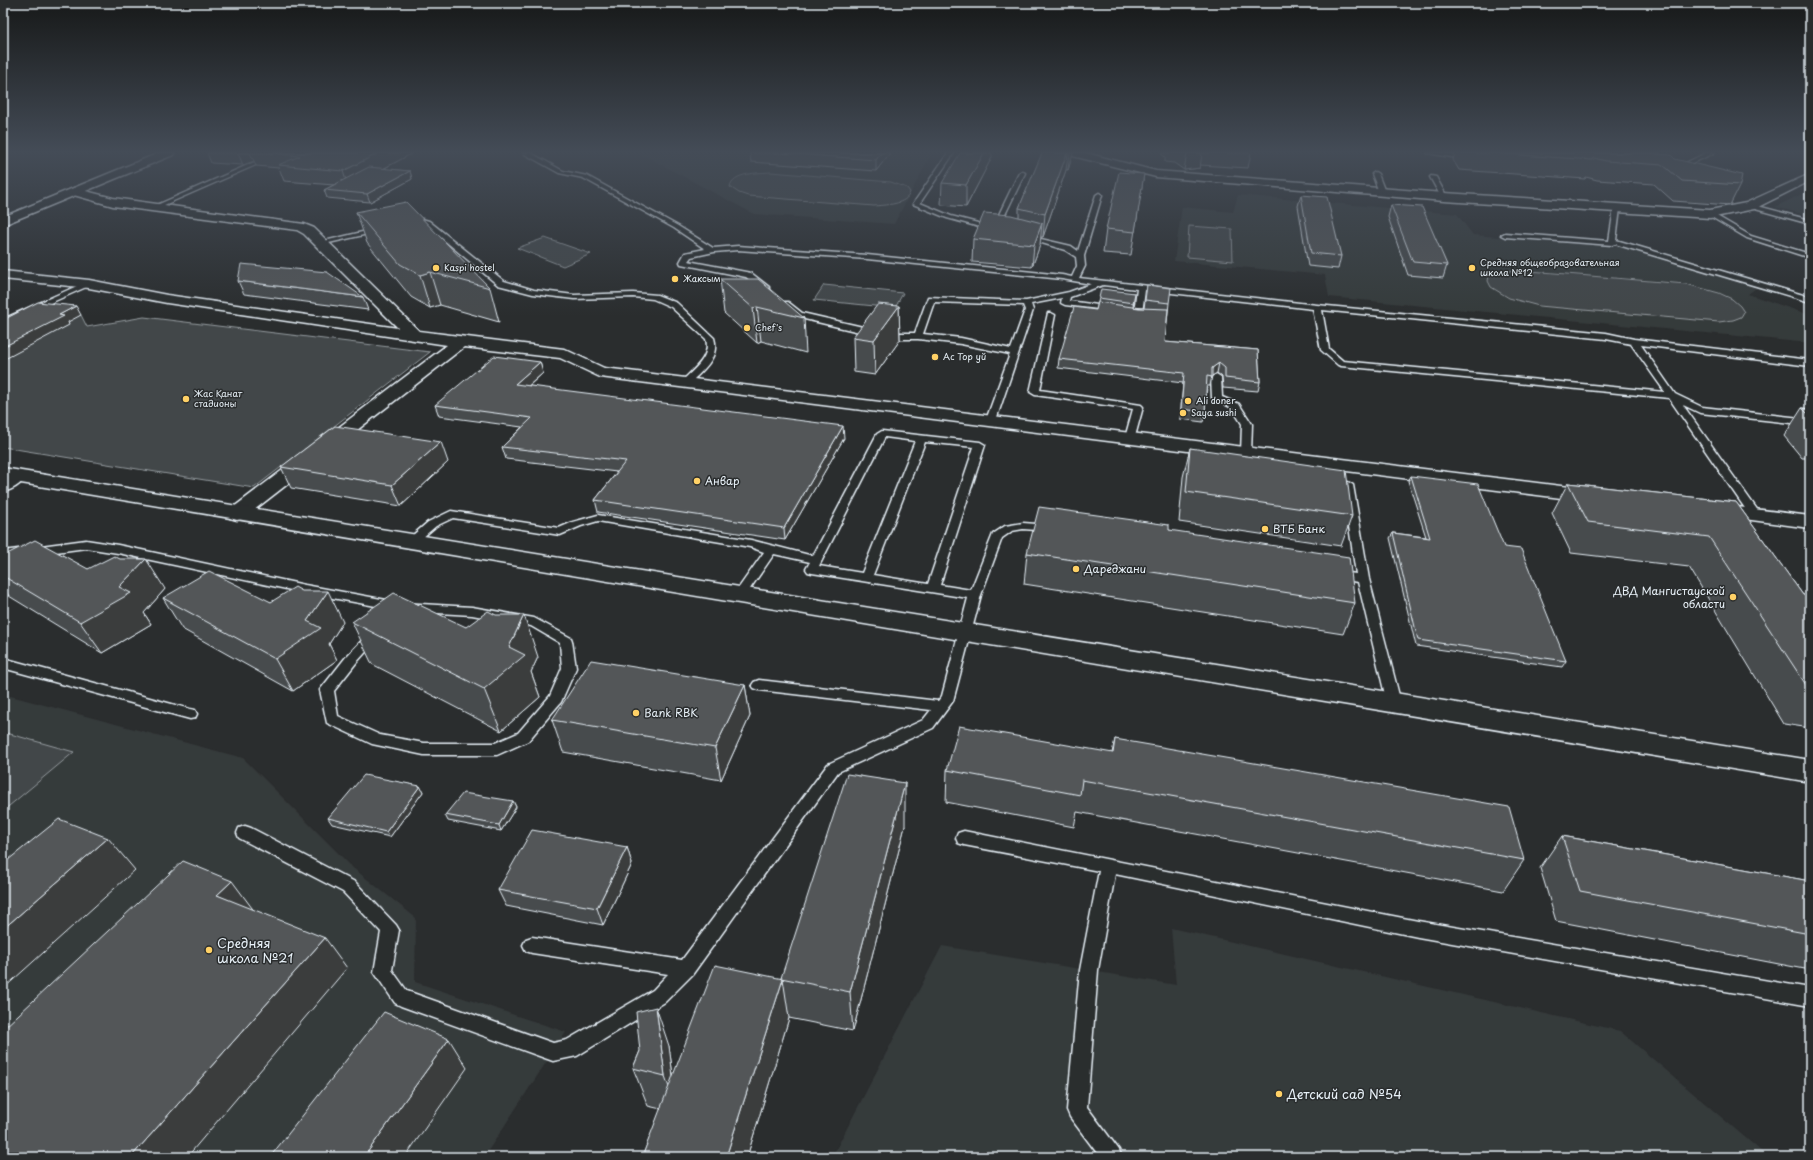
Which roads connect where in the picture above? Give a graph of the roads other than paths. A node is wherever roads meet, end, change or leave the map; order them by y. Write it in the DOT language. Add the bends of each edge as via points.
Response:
graph roads {
  1 [pos="36,207"];
  2 [pos="147,207"];
  3 [pos="640,207"];
  4 [pos="924,207"];
  5 [pos="1008,207"];
  6 [pos="1095,207"];
  7 [pos="1605,207"];
  8 [pos="1744,207"];
  9 [pos="1754,207"];
  10 [pos="153,208"];
  11 [pos="1617,208"];
  12 [pos="1710,214"];
  13 [pos="3,220"];
  14 [pos="1810,222"];
  15 [pos="399,225"];
  16 [pos="385,228"];
  17 [pos="1018,235"];
  18 [pos="1505,235"];
  19 [pos="1613,241"];
  20 [pos="320,244"];
  21 [pos="711,250"];
  22 [pos="1080,256"];
  23 [pos="1810,256"];
  24 [pos="3,275"];
  25 [pos="1074,280"];
  26 [pos="1102,283"];
  27 [pos="89,284"];
  28 [pos="1141,287"];
  29 [pos="1066,295"];
  30 [pos="1810,300"];
  31 [pos="1026,303"];
  32 [pos="1316,307"];
  33 [pos="1051,315"];
  34 [pos="3,322"];
  35 [pos="413,334"];
  36 [pos="918,336"];
  37 [pos="461,342"];
  38 [pos="1634,342"];
  39 [pos="1015,352"];
  40 [pos="1810,362"];
  41 [pos="1216,377"];
  42 [pos="686,382"];
  43 [pos="1672,396"];
  44 [pos="991,420"];
  45 [pos="1810,422"];
  46 [pos="921,438"];
  47 [pos="1130,438"];
  48 [pos="1246,454"];
  49 [pos="7,479"];
  50 [pos="1348,485"];
  51 [pos="1606,497"];
  52 [pos="1700,509"];
  53 [pos="237,514"];
  54 [pos="1755,515"];
  55 [pos="1810,522"];
  56 [pos="1060,530"];
  57 [pos="411,542"];
  58 [pos="771,550"];
  59 [pos="3,555"];
  60 [pos="817,560"];
  61 [pos="1324,573"];
  62 [pos="866,578"];
  63 [pos="1363,579"];
  64 [pos="933,588"];
  65 [pos="975,595"];
  66 [pos="739,596"];
  67 [pos="403,607"];
  68 [pos="392,617"];
  69 [pos="382,628"];
  70 [pos="966,633"];
  71 [pos="3,663"];
  72 [pos="759,685"];
  73 [pos="1394,703"];
  74 [pos="941,706"];
  75 [pos="190,714"];
  76 [pos="1810,771"];
  77 [pos="245,833"];
  78 [pos="964,838"];
  79 [pos="1108,866"];
  80 [pos="532,945"];
  81 [pos="686,969"];
  82 [pos="1810,997"];
  83 [pos="1112,1157"];
  1 -- 13 [label="street"];
  2 -- 10 [label="street"];
  3 -- 21 [label="lane"];
  4 -- 5 [label="lane" via="949,217 999,230"];
  6 -- 22 [label="lane"];
  7 -- 11 [label="street"];
  8 -- 12 [label="street"];
  9 -- 14 [label="lane"];
  10 -- 20 [label="street" via="300,227 309,231"];
  11 -- 12 [label="street"];
  11 -- 19 [label="lane"];
  12 -- 23 [label="lane" via="1749,237"];
  15 -- 42 [label="lane" via="427,222 500,283 533,292 574,297 654,297 674,305 710,338 713,345 712,352"];
  16 -- 20 [label="lane"];
  17 -- 22 [label="lane" via="1068,248"];
  18 -- 19 [label="lane" via="1612,243"];
  19 -- 30 [label="lane"];
  20 -- 35 [label="street"];
  21 -- 25 [label="lane" via="738,248 867,257"];
  21 -- 36 [label="lane" via="688,255 684,262 748,275 799,314 889,336"];
  22 -- 25 [label="lane" via="1081,266"];
  24 -- 27 [label="street"];
  25 -- 26 [label="lane"];
  26 -- 28 [label="lane"];
  26 -- 29 [label="lane"];
  27 -- 34 [label="lane"];
  27 -- 35 [label="street" via="167,299"];
  28 -- 29 [label="lane" via="1134,312 1065,303"];
  28 -- 32 [label="lane"];
  29 -- 31 [label="lane"];
  31 -- 36 [label="lane" via="931,299"];
  31 -- 39 [label="lane" via="1029,310"];
  32 -- 38 [label="lane" via="1606,336"];
  32 -- 43 [label="lane" via="1325,350 1341,363"];
  33 -- 47 [label="lane" via="1035,392 1138,406"];
  35 -- 37 [label="street"];
  36 -- 39 [label="lane" via="961,341"];
  37 -- 42 [label="street" via="564,354 600,372"];
  37 -- 53 [label="street"];
  38 -- 40 [label="lane"];
  38 -- 43 [label="lane"];
  39 -- 44 [label="lane"];
  41 -- 48 [label="lane" via="1217,398 1236,406 1247,424"];
  42 -- 44 [label="street"];
  43 -- 45 [label="lane" via="1700,410"];
  43 -- 54 [label="lane"];
  44 -- 47 [label="street"];
  46 -- 60 [label="lane" via="882,434"];
  46 -- 62 [label="lane"];
  46 -- 64 [label="lane" via="980,445"];
  47 -- 48 [label="street"];
  48 -- 51 [label="street"];
  49 -- 53 [label="street"];
  50 -- 63 [label="lane"];
  52 -- 54 [label="street"];
  53 -- 57 [label="street"];
  54 -- 55 [label="street"];
  56 -- 65 [label="lane" via="1022,526 1009,528 997,536"];
  57 -- 58 [label="lane" via="432,524 451,514 560,532 598,518 751,544"];
  57 -- 66 [label="street"];
  58 -- 60 [label="lane"];
  58 -- 66 [label="lane"];
  59 -- 67 [label="lane" via="86,544"];
  60 -- 62 [label="lane" via="812,569"];
  61 -- 63 [label="lane"];
  62 -- 64 [label="lane"];
  63 -- 73 [label="lane"];
  64 -- 65 [label="lane"];
  65 -- 70 [label="lane"];
  66 -- 70 [label="street"];
  67 -- 68 [label="lane"];
  67 -- 69 [label="lane" via="472,612 534,622 566,641 569,668 556,698 523,737 497,749 424,749 377,740 332,719 327,690"];
  70 -- 73 [label="street"];
  70 -- 74 [label="lane" via="948,697"];
  71 -- 75 [label="lane"];
  72 -- 74 [label="lane"];
  73 -- 76 [label="street"];
  74 -- 81 [label="lane" via="928,724 833,768"];
  77 -- 81 [label="lane" via="348,887 390,930 383,972 401,997 553,1052 570,1049 659,996"];
  78 -- 79 [label="lane"];
  79 -- 82 [label="lane" via="1418,929"];
  79 -- 83 [label="lane" via="1089,970 1077,1110"];
  80 -- 81 [label="lane"];
}
